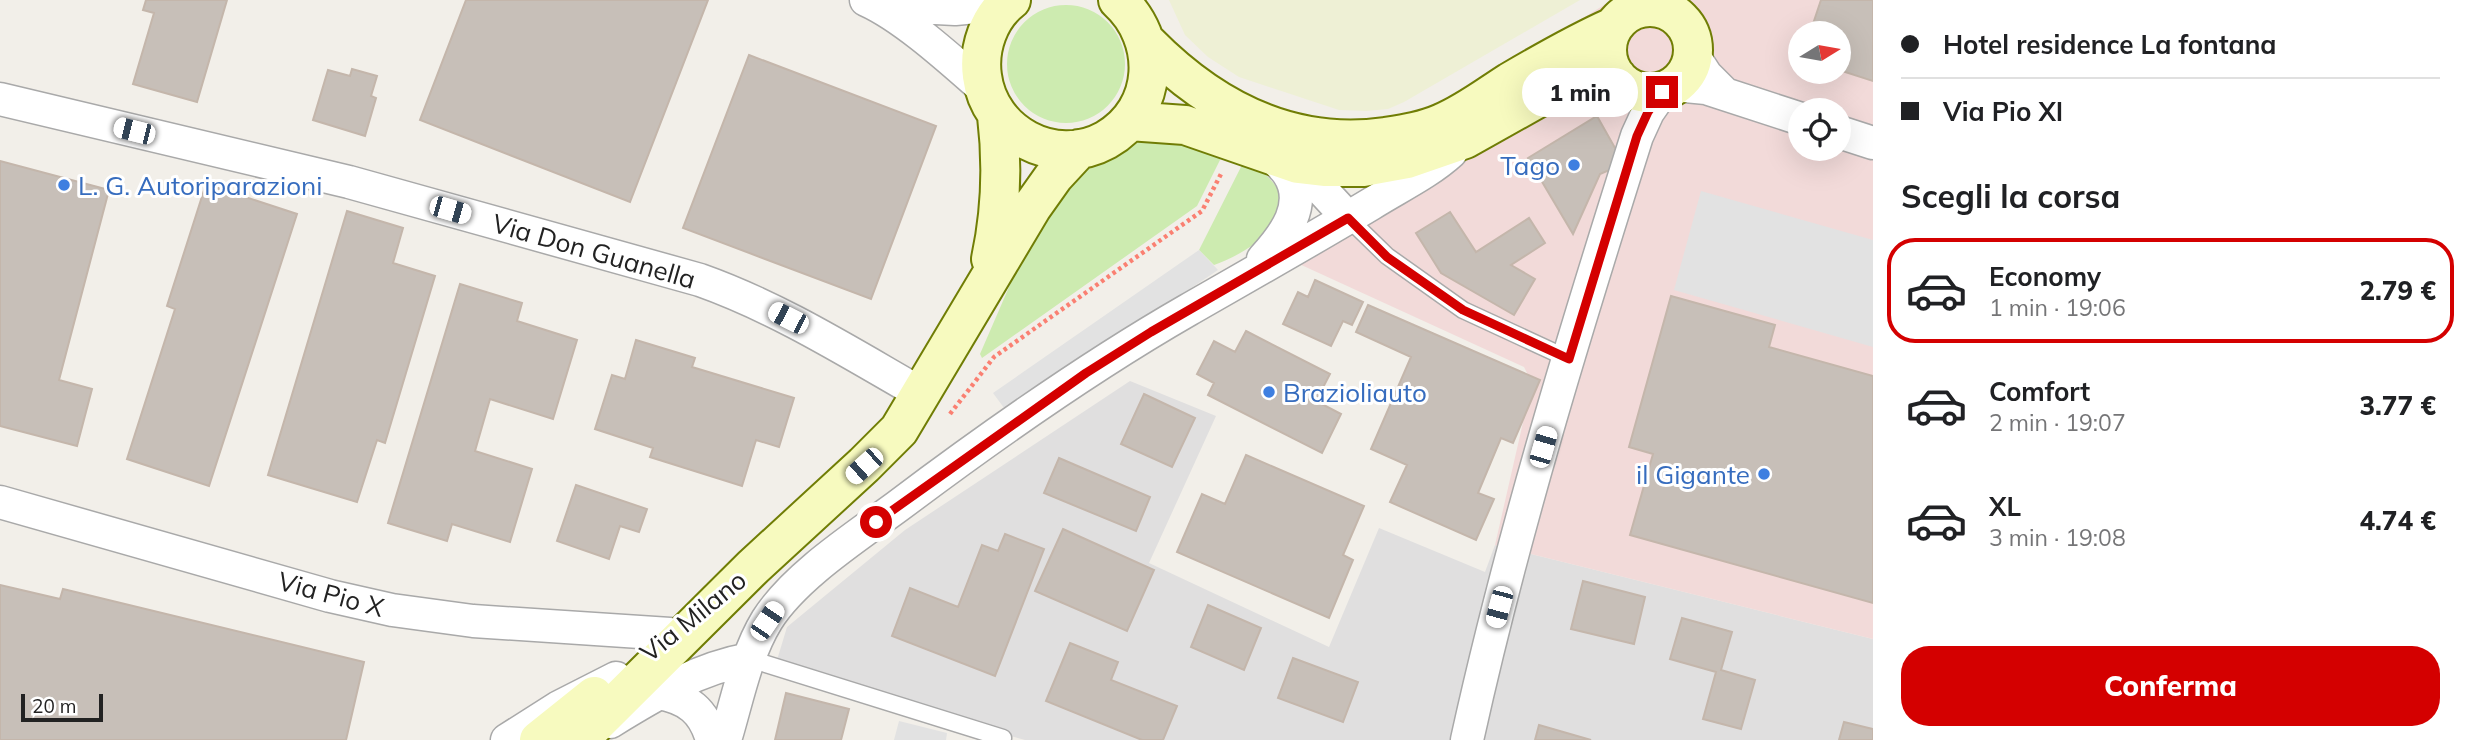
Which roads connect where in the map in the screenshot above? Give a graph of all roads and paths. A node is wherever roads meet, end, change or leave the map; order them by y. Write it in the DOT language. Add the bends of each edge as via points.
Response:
graph roads {
  1 [pos="871,2"];
  2 [pos="1009,2"];
  3 [pos="1655,3"];
  4 [pos="1131,14"];
  5 [pos="1613,27"];
  6 [pos="1667,61"];
  7 [pos="0,99"];
  8 [pos="990,102"];
  9 [pos="1788,115"];
  10 [pos="1129,121"];
  11 [pos="1851,136"];
  12 [pos="1465,139"];
  13 [pos="1873,143"];
  14 [pos="1079,149"];
  15 [pos="1285,160"];
  16 [pos="1227,164"];
  17 [pos="1348,218"];
  18 [pos="1246,278"];
  19 [pos="985,285"];
  20 [pos="1569,359"];
  21 [pos="934,408"];
  22 [pos="0,502"];
  23 [pos="753,567"];
  24 [pos="670,634"];
  25 [pos="746,671"];
  26 [pos="616,678"];
  27 [pos="658,693"];
  28 [pos="1003,738"];
  29 [pos="507,740"];
  30 [pos="539,740"];
  31 [pos="581,740"];
  32 [pos="712,740"];
  33 [pos="724,740"];
  34 [pos="1467,740"];
  1 -- 2 [label="street" via="954,9"];
  1 -- 8 [label="street" via="943,54"];
  2 -- 8 [label="main road" via="992,22 983,43 980,66"];
  3 -- 5 [label="main road" via="1623,16"];
  3 -- 6 [label="main road" via="1677,16"];
  4 -- 5 [label="main road" via="1180,75 1200,91 1301,135 1353,140 1441,124 1549,58"];
  4 -- 10 [label="main road" via="1150,71 1143,97"];
  5 -- 6 [label="main road" via="1608,62"];
  6 -- 9 [label="street" via="1696,86"];
  6 -- 12 [label="main road" via="1570,80"];
  6 -- 20 [label="street" via="1640,109 1637,136"];
  7 -- 21 [label="street, Via Don Guanella" via="349,182 745,296"];
  8 -- 14 [label="main road" via="1013,132 1033,144"];
  8 -- 19 [label="main road" via="1000,158 1000,202"];
  10 -- 14 [label="main road" via="1106,139"];
  10 -- 15 [label="main road" via="1185,125"];
  11 -- 13 [label="street"];
  12 -- 15 [label="main road" via="1378,165 1346,168"];
  12 -- 17 [label="street" via="1434,165"];
  14 -- 19 [label="main road" via="1040,195"];
  15 -- 17 [label="street"];
  15 -- 18 [label="street" via="1294,209 1284,235"];
  16 -- 21 [label="path" via="1202,211 994,357 957,403"];
  17 -- 18 [label="street"];
  17 -- 20 [label="lane" via="1387,257 1463,310"];
  18 -- 25 [label="street" via="1086,373 835,552 775,609"];
  19 -- 21 [label="main road"];
  20 -- 34 [label="street" via="1509,567"];
  21 -- 23 [label="main road" via="899,430"];
  22 -- 24 [label="street, Via Pio X" via="392,610 473,621"];
  23 -- 24 [label="main road, Via Milano"];
  23 -- 31 [label="main road, Via Milano"];
  24 -- 26 [label="main road, Via Milano"];
  25 -- 27 [label="street" via="713,668"];
  25 -- 28 [label="lane"];
  25 -- 33 [label="street"];
  26 -- 29 [label="street" via="559,706"];
  26 -- 30 [label="main road, Via Milano"];
  27 -- 31 [label="street"];
  27 -- 32 [label="street" via="692,705 705,720"];
}
